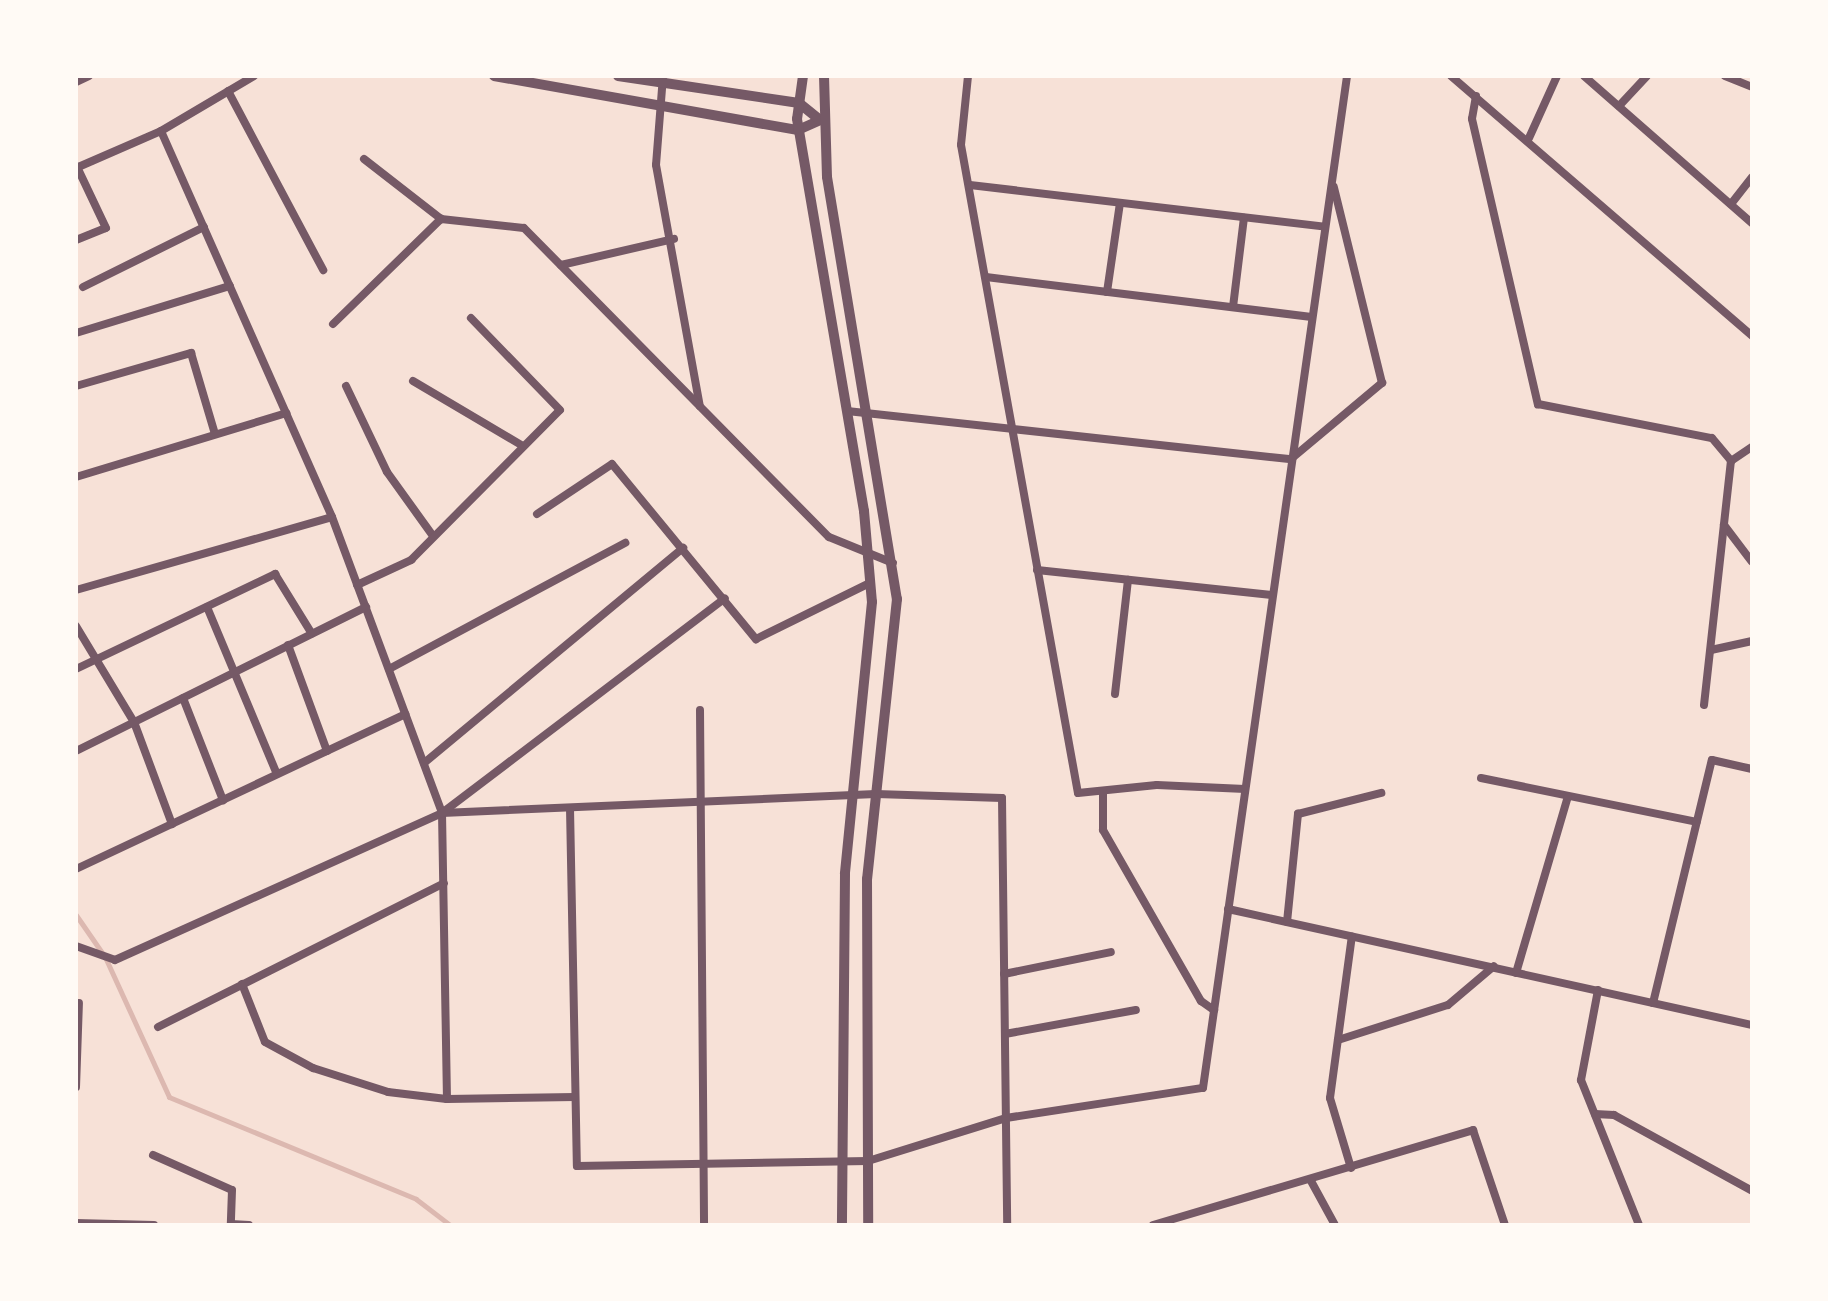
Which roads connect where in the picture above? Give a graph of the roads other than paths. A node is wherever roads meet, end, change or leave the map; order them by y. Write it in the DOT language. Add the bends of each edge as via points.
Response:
graph roads {
  1 [pos="89,76"];
  2 [pos="254,76"];
  3 [pos="494,76"];
  4 [pos="618,76"];
  5 [pos="803,76"];
  6 [pos="824,76"];
  7 [pos="968,76"];
  8 [pos="1347,76"];
  9 [pos="1451,76"];
  10 [pos="1557,76"];
  11 [pos="1584,76"];
  12 [pos="1647,76"];
  13 [pos="1725,76"];
  14 [pos="662,80"];
  15 [pos="76,82"];
  16 [pos="1752,87"];
  17 [pos="228,91"];
  18 [pos="1476,96"];
  19 [pos="799,103"];
  20 [pos="1619,106"];
  21 [pos="665,109"];
  22 [pos="820,120"];
  23 [pos="798,130"];
  24 [pos="161,131"];
  25 [pos="1529,138"];
  26 [pos="364,159"];
  27 [pos="77,168"];
  28 [pos="1752,177"];
  29 [pos="1332,180"];
  30 [pos="970,185"];
  31 [pos="1120,203"];
  32 [pos="1731,204"];
  33 [pos="1244,218"];
  34 [pos="441,219"];
  35 [pos="1752,223"];
  36 [pos="204,227"];
  37 [pos="1325,227"];
  38 [pos="674,239"];
  39 [pos="76,240"];
  40 [pos="561,265"];
  41 [pos="323,270"];
  42 [pos="986,277"];
  43 [pos="230,286"];
  44 [pos="83,287"];
  45 [pos="1107,292"];
  46 [pos="1233,307"];
  47 [pos="1312,317"];
  48 [pos="471,318"];
  49 [pos="333,324"];
  50 [pos="76,333"];
  51 [pos="1752,336"];
  52 [pos="413,381"];
  53 [pos="76,386"];
  54 [pos="346,386"];
  55 [pos="700,407"];
  56 [pos="847,411"];
  57 [pos="286,413"];
  58 [pos="870,414"];
  59 [pos="1012,428"];
  60 [pos="215,434"];
  61 [pos="523,446"];
  62 [pos="1752,447"];
  63 [pos="1291,459"];
  64 [pos="1731,461"];
  65 [pos="76,477"];
  66 [pos="537,514"];
  67 [pos="332,517"];
  68 [pos="1724,525"];
  69 [pos="433,536"];
  70 [pos="625,543"];
  71 [pos="683,548"];
  72 [pos="868,557"];
  73 [pos="1752,562"];
  74 [pos="893,563"];
  75 [pos="1037,570"];
  76 [pos="1128,580"];
  77 [pos="870,583"];
  78 [pos="357,585"];
  79 [pos="76,590"];
  80 [pos="1272,595"];
  81 [pos="725,598"];
  82 [pos="207,607"];
  83 [pos="366,607"];
  84 [pos="76,626"];
  85 [pos="312,634"];
  86 [pos="1752,641"];
  87 [pos="288,645"];
  88 [pos="1711,650"];
  89 [pos="92,661"];
  90 [pos="76,669"];
  91 [pos="389,669"];
  92 [pos="236,672"];
  93 [pos="1115,694"];
  94 [pos="183,698"];
  95 [pos="1704,705"];
  96 [pos="700,710"];
  97 [pos="405,714"];
  98 [pos="134,722"];
  99 [pos="76,751"];
  100 [pos="327,751"];
  101 [pos="424,763"];
  102 [pos="1752,769"];
  103 [pos="277,774"];
  104 [pos="1481,778"];
  105 [pos="1245,789"];
  106 [pos="1103,791"];
  107 [pos="1381,793"];
  108 [pos="876,794"];
  109 [pos="853,795"];
  110 [pos="1568,796"];
  111 [pos="223,800"];
  112 [pos="702,802"];
  113 [pos="570,808"];
  114 [pos="442,813"];
  115 [pos="1697,822"];
  116 [pos="172,824"];
  117 [pos="76,869"];
  118 [pos="444,883"];
  119 [pos="1228,909"];
  120 [pos="1287,922"];
  121 [pos="1352,936"];
  122 [pos="76,946"];
  123 [pos="1111,952"];
  124 [pos="1494,966"];
  125 [pos="1516,973"];
  126 [pos="1004,974"];
  127 [pos="242,984"];
  128 [pos="1598,990"];
  129 [pos="79,1003"];
  130 [pos="1653,1003"];
  131 [pos="1136,1010"];
  132 [pos="1214,1010"];
  133 [pos="1752,1025"];
  134 [pos="158,1027"];
  135 [pos="1005,1034"];
  136 [pos="1338,1040"];
  137 [pos="76,1087"];
  138 [pos="575,1097"];
  139 [pos="447,1099"];
  140 [pos="1595,1114"];
  141 [pos="1006,1118"];
  142 [pos="153,1155"];
  143 [pos="842,1161"];
  144 [pos="868,1161"];
  145 [pos="704,1164"];
  146 [pos="1351,1168"];
  147 [pos="1311,1181"];
  148 [pos="1752,1191"];
  149 [pos="1188,1222"];
  150 [pos="76,1223"];
  151 [pos="154,1225"];
  152 [pos="231,1225"];
  153 [pos="249,1225"];
  154 [pos="704,1225"];
  155 [pos="842,1225"];
  156 [pos="868,1225"];
  157 [pos="1007,1225"];
  158 [pos="1153,1225"];
  159 [pos="1335,1225"];
  160 [pos="1505,1225"];
  161 [pos="1639,1225"];
  1 -- 15 [label="street"];
  2 -- 17 [label="street"];
  3 -- 21 [label="street"];
  4 -- 14 [label="street"];
  5 -- 19 [label="street"];
  6 -- 22 [label="street"];
  7 -- 30 [label="street" via="961,145"];
  8 -- 29 [label="street"];
  9 -- 18 [label="street"];
  10 -- 25 [label="street"];
  11 -- 20 [label="street"];
  12 -- 20 [label="street"];
  13 -- 16 [label="street"];
  14 -- 19 [label="street"];
  14 -- 21 [label="street"];
  17 -- 24 [label="street"];
  17 -- 41 [label="street"];
  18 -- 25 [label="street"];
  18 -- 64 [label="street" via="1472,119 1538,404 1712,438"];
  19 -- 22 [label="street"];
  19 -- 23 [label="street"];
  20 -- 32 [label="street"];
  21 -- 23 [label="street"];
  21 -- 38 [label="street" via="656,165"];
  22 -- 23 [label="street"];
  22 -- 58 [label="street"];
  23 -- 56 [label="street"];
  24 -- 27 [label="street"];
  24 -- 36 [label="street"];
  25 -- 51 [label="street"];
  26 -- 34 [label="street"];
  27 -- 39 [label="street" via="106,228"];
  28 -- 32 [label="street"];
  29 -- 37 [label="street"];
  29 -- 63 [label="street" via="1382,383"];
  30 -- 31 [label="street"];
  30 -- 42 [label="street"];
  31 -- 33 [label="street"];
  31 -- 45 [label="street"];
  32 -- 35 [label="street"];
  33 -- 37 [label="street"];
  33 -- 46 [label="street"];
  34 -- 40 [label="street" via="524,228"];
  34 -- 49 [label="street"];
  36 -- 43 [label="street"];
  36 -- 44 [label="street"];
  37 -- 47 [label="street"];
  38 -- 40 [label="street"];
  38 -- 55 [label="street"];
  40 -- 55 [label="street"];
  42 -- 45 [label="street"];
  42 -- 59 [label="street"];
  43 -- 50 [label="street"];
  43 -- 57 [label="street"];
  45 -- 46 [label="street"];
  46 -- 47 [label="street"];
  47 -- 63 [label="street"];
  48 -- 61 [label="street" via="560,410"];
  52 -- 61 [label="street"];
  53 -- 60 [label="street" via="191,353"];
  54 -- 69 [label="street" via="387,472"];
  55 -- 72 [label="street" via="829,537"];
  56 -- 58 [label="street"];
  56 -- 72 [label="street"];
  57 -- 60 [label="street"];
  57 -- 67 [label="street"];
  58 -- 59 [label="street"];
  58 -- 74 [label="street"];
  59 -- 63 [label="street"];
  59 -- 75 [label="street"];
  60 -- 65 [label="street"];
  61 -- 69 [label="street"];
  62 -- 64 [label="street"];
  63 -- 80 [label="street"];
  64 -- 68 [label="street"];
  66 -- 71 [label="street" via="612,464"];
  67 -- 78 [label="street"];
  67 -- 79 [label="street"];
  68 -- 73 [label="street"];
  68 -- 88 [label="street"];
  69 -- 78 [label="street" via="411,560"];
  70 -- 91 [label="street"];
  71 -- 81 [label="street"];
  71 -- 101 [label="street"];
  72 -- 74 [label="street"];
  72 -- 77 [label="street"];
  74 -- 108 [label="street" via="897,599"];
  75 -- 76 [label="street"];
  75 -- 106 [label="street" via="1078,793"];
  76 -- 80 [label="street"];
  76 -- 93 [label="street"];
  77 -- 81 [label="street" via="756,639"];
  77 -- 109 [label="street"];
  78 -- 83 [label="street"];
  80 -- 105 [label="street"];
  81 -- 114 [label="street"];
  82 -- 85 [label="street" via="275,574"];
  82 -- 89 [label="street"];
  82 -- 92 [label="street"];
  83 -- 85 [label="street"];
  83 -- 91 [label="street"];
  84 -- 89 [label="street"];
  85 -- 87 [label="street"];
  86 -- 88 [label="street"];
  87 -- 92 [label="street"];
  87 -- 100 [label="street"];
  88 -- 95 [label="street"];
  89 -- 90 [label="street"];
  89 -- 98 [label="street"];
  91 -- 97 [label="street"];
  92 -- 94 [label="street"];
  92 -- 103 [label="street"];
  94 -- 98 [label="street"];
  94 -- 111 [label="street"];
  96 -- 112 [label="street"];
  97 -- 100 [label="street"];
  97 -- 101 [label="street"];
  98 -- 99 [label="street"];
  98 -- 116 [label="street"];
  100 -- 103 [label="street"];
  101 -- 114 [label="street"];
  102 -- 115 [label="street" via="1712,760"];
  103 -- 111 [label="street"];
  104 -- 110 [label="street"];
  105 -- 106 [label="street"];
  105 -- 119 [label="street"];
  106 -- 132 [label="street" via="1103,830 1201,1001"];
  107 -- 120 [label="street" via="1298,814"];
  108 -- 109 [label="street"];
  108 -- 126 [label="street" via="1002,798"];
  108 -- 144 [label="street" via="867,879"];
  109 -- 112 [label="street"];
  109 -- 143 [label="street"];
  110 -- 115 [label="street"];
  110 -- 125 [label="street"];
  111 -- 116 [label="street"];
  112 -- 113 [label="street"];
  112 -- 145 [label="street"];
  113 -- 114 [label="street"];
  113 -- 138 [label="street"];
  114 -- 118 [label="street"];
  114 -- 122 [label="street" via="115,960 104,961"];
  115 -- 130 [label="street"];
  116 -- 117 [label="street"];
  118 -- 127 [label="street"];
  118 -- 139 [label="street"];
  119 -- 120 [label="street"];
  119 -- 132 [label="street"];
  120 -- 121 [label="street"];
  121 -- 124 [label="street"];
  121 -- 136 [label="street"];
  123 -- 126 [label="street"];
  124 -- 125 [label="street"];
  124 -- 136 [label="street" via="1448,1005"];
  125 -- 128 [label="street"];
  126 -- 135 [label="street"];
  127 -- 134 [label="street"];
  127 -- 139 [label="street" via="265,1042 313,1068 388,1092"];
  128 -- 130 [label="street"];
  128 -- 140 [label="street" via="1581,1080"];
  129 -- 137 [label="street"];
  130 -- 133 [label="street"];
  131 -- 135 [label="street"];
  132 -- 141 [label="street" via="1203,1088"];
  135 -- 141 [label="street"];
  136 -- 146 [label="street" via="1330,1098"];
  138 -- 139 [label="street"];
  138 -- 145 [label="street" via="577,1166"];
  140 -- 148 [label="street" via="1614,1115"];
  140 -- 161 [label="street"];
  141 -- 144 [label="street"];
  141 -- 157 [label="street"];
  142 -- 152 [label="street" via="232,1190"];
  143 -- 144 [label="street"];
  143 -- 145 [label="street"];
  143 -- 155 [label="street"];
  144 -- 156 [label="street"];
  145 -- 154 [label="street"];
  146 -- 147 [label="street"];
  146 -- 160 [label="street" via="1473,1130"];
  147 -- 149 [label="street"];
  147 -- 159 [label="street"];
  149 -- 158 [label="street"];
  150 -- 151 [label="street"];
  152 -- 153 [label="street"];
}
